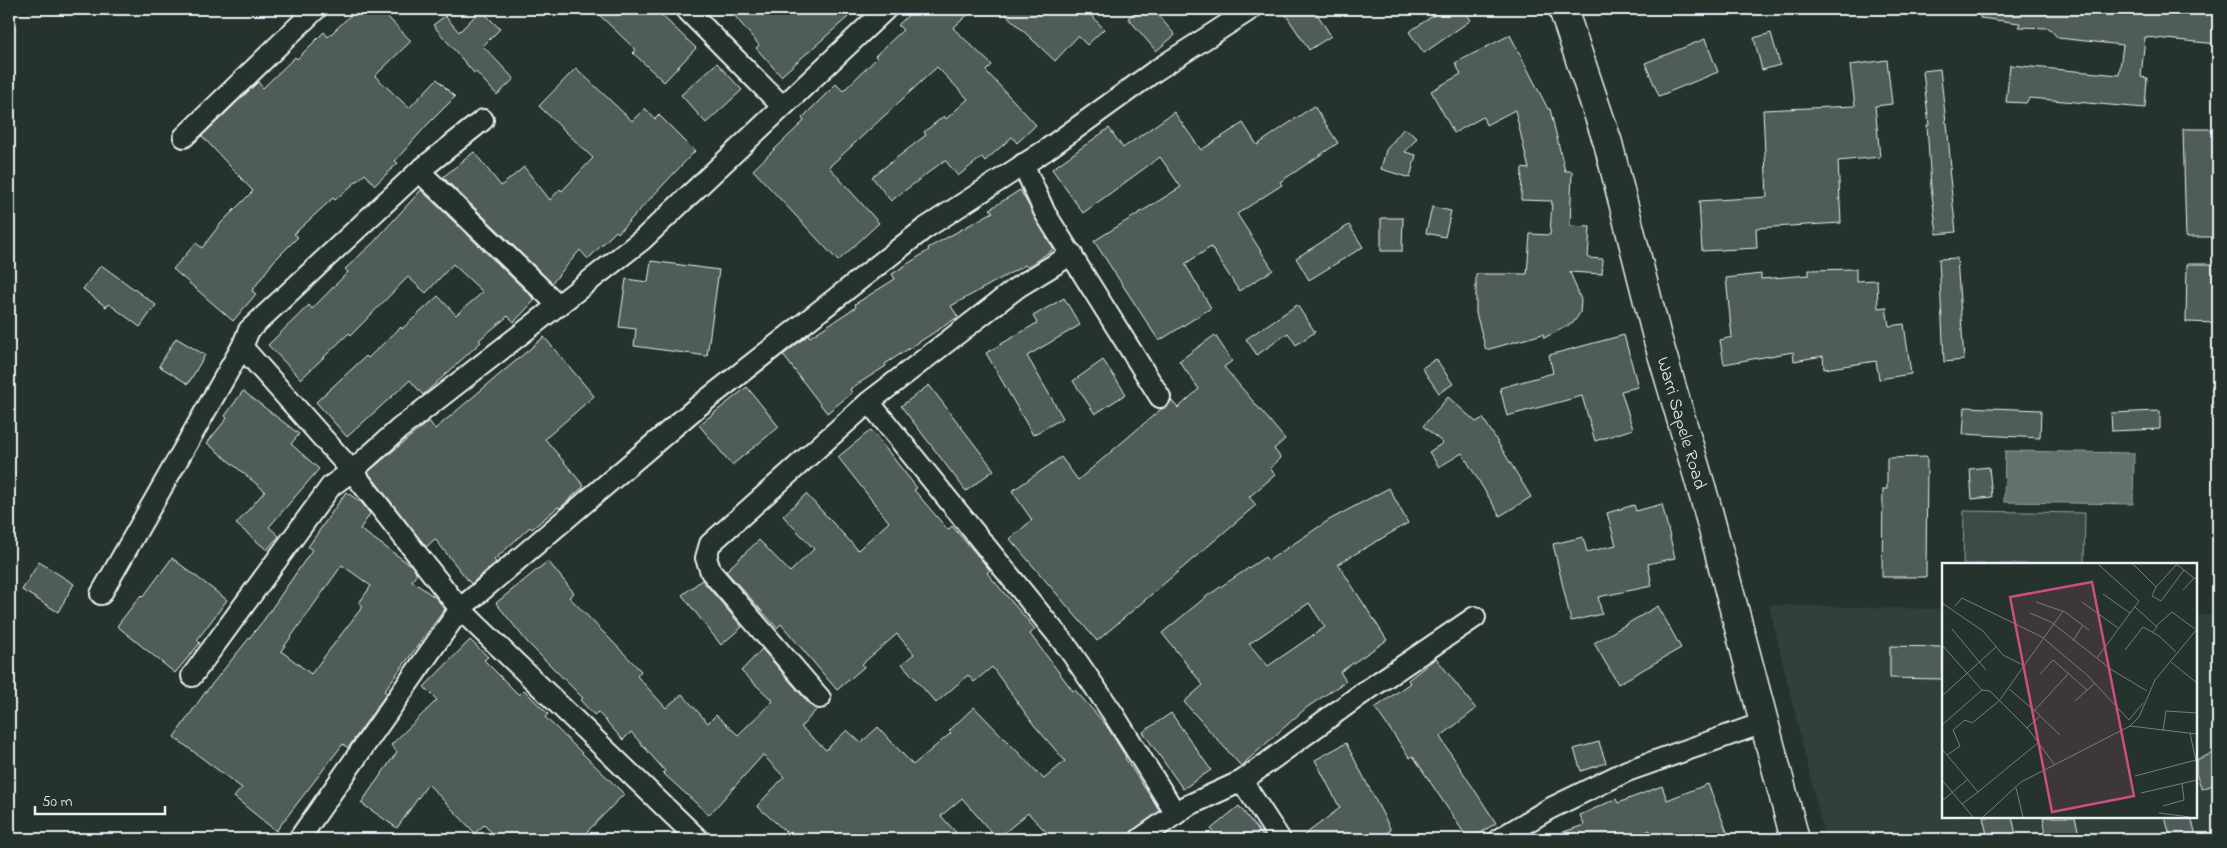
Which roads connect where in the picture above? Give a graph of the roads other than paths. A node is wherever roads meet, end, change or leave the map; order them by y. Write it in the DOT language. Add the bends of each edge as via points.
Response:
graph roads {
  1 [pos="316,9"];
  2 [pos="686,9"];
  3 [pos="886,9"];
  4 [pos="1251,9"];
  5 [pos="1564,9"];
  6 [pos="782,106"];
  7 [pos="483,120"];
  8 [pos="184,137"];
  9 [pos="1024,164"];
  10 [pos="419,171"];
  11 [pos="1072,254"];
  12 [pos="559,306"];
  13 [pos="242,346"];
  14 [pos="1160,397"];
  15 [pos="869,402"];
  16 [pos="352,471"];
  17 [pos="101,594"];
  18 [pos="460,609"];
  19 [pos="1475,617"];
  20 [pos="192,676"];
  21 [pos="820,698"];
  22 [pos="1763,723"];
  23 [pos="1242,780"];
  24 [pos="1176,814"];
  25 [pos="299,839"];
  26 [pos="698,839"];
  27 [pos="1140,839"];
  28 [pos="1280,839"];
  29 [pos="1502,839"];
  30 [pos="1795,839"];
  1 -- 8 [label="street"];
  2 -- 6 [label="street"];
  3 -- 6 [label="street"];
  4 -- 9 [label="street"];
  5 -- 22 [label="highway, Warri Sapele Road" via="1608,144 1657,338 1707,507"];
  6 -- 12 [label="street" via="642,240"];
  7 -- 10 [label="street"];
  9 -- 11 [label="street" via="1045,213"];
  9 -- 18 [label="street" via="924,229 750,365"];
  10 -- 12 [label="street"];
  10 -- 13 [label="street" via="248,330"];
  11 -- 14 [label="street"];
  11 -- 15 [label="street" via="1018,288"];
  12 -- 16 [label="street" via="399,429"];
  13 -- 16 [label="street"];
  13 -- 17 [label="street"];
  15 -- 21 [label="street" via="710,544 706,558 711,572"];
  15 -- 24 [label="street" via="1068,648"];
  16 -- 18 [label="street"];
  16 -- 20 [label="street" via="331,486"];
  18 -- 25 [label="street"];
  18 -- 26 [label="street"];
  19 -- 23 [label="street"];
  22 -- 29 [label="street" via="1627,771 1549,809"];
  22 -- 30 [label="highway, Warri Sapele Road"];
  23 -- 24 [label="street"];
  23 -- 28 [label="street"];
  24 -- 27 [label="street"];
}
